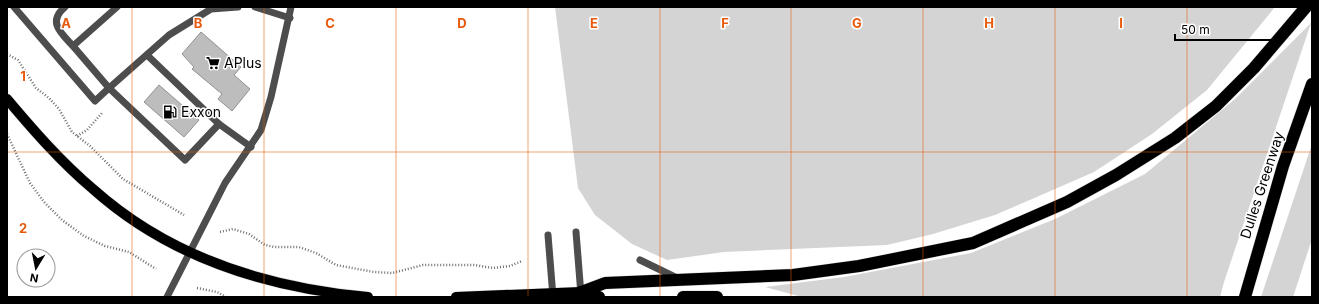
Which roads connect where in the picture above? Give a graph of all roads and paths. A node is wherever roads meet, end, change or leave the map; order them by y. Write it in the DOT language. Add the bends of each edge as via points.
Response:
graph roads {
  1 [pos="14,7"];
  2 [pos="65,7"];
  3 [pos="117,7"];
  4 [pos="238,7"];
  5 [pos="255,7"];
  6 [pos="291,7"];
  7 [pos="1306,7"];
  8 [pos="290,18"];
  9 [pos="73,46"];
  10 [pos="7,54"];
  11 [pos="147,56"];
  12 [pos="1312,84"];
  13 [pos="109,88"];
  14 [pos="7,99"];
  15 [pos="102,113"];
  16 [pos="218,124"];
  17 [pos="7,134"];
  18 [pos="77,136"];
  19 [pos="251,147"];
  20 [pos="184,215"];
  21 [pos="220,232"];
  22 [pos="576,232"];
  23 [pos="548,235"];
  24 [pos="190,252"];
  25 [pos="522,260"];
  26 [pos="640,260"];
  27 [pos="156,269"];
  28 [pos="687,279"];
  29 [pos="197,288"];
  30 [pos="553,295"];
  31 [pos="581,295"];
  32 [pos="167,297"];
  33 [pos="226,297"];
  34 [pos="368,297"];
  35 [pos="456,297"];
  36 [pos="599,297"];
  37 [pos="683,297"];
  38 [pos="716,297"];
  39 [pos="1245,297"];
  1 -- 13 [label="street" via="95,101"];
  2 -- 9 [label="street" via="56,20 57,29"];
  3 -- 9 [label="street"];
  4 -- 11 [label="street" via="211,9 169,34"];
  5 -- 8 [label="street"];
  6 -- 8 [label="street"];
  7 -- 28 [label="highway" via="1254,68 1216,106 1175,138 1067,202 1018,224 973,243 859,266 793,275"];
  8 -- 19 [label="street" via="261,130"];
  9 -- 13 [label="street"];
  10 -- 18 [label="path" via="18,60 36,88 59,109"];
  11 -- 13 [label="street"];
  11 -- 16 [label="street"];
  12 -- 39 [label="highway, Dulles Greenway" via="1283,166"];
  13 -- 16 [label="street" via="184,160"];
  14 -- 24 [label="main road" via="66,165 94,190 148,230"];
  15 -- 18 [label="path" via="87,130"];
  16 -- 19 [label="street"];
  17 -- 27 [label="path" via="30,183 62,220 84,236 105,246 129,252"];
  18 -- 20 [label="path" via="124,179"];
  19 -- 24 [label="street" via="235,165"];
  21 -- 25 [label="path" via="233,229 249,234 265,244 275,247 299,247 348,269 374,272 392,273 423,265 474,265 493,268 510,266"];
  22 -- 31 [label="street"];
  23 -- 30 [label="street"];
  24 -- 32 [label="street"];
  24 -- 34 [label="main road" via="231,270 279,283 321,292"];
  26 -- 28 [label="street" via="669,275"];
  28 -- 31 [label="highway" via="605,283"];
  29 -- 33 [label="path" via="217,292"];
  30 -- 31 [label="main road"];
  30 -- 35 [label="main road"];
  31 -- 36 [label="highway"];
  37 -- 38 [label="highway"];
}
